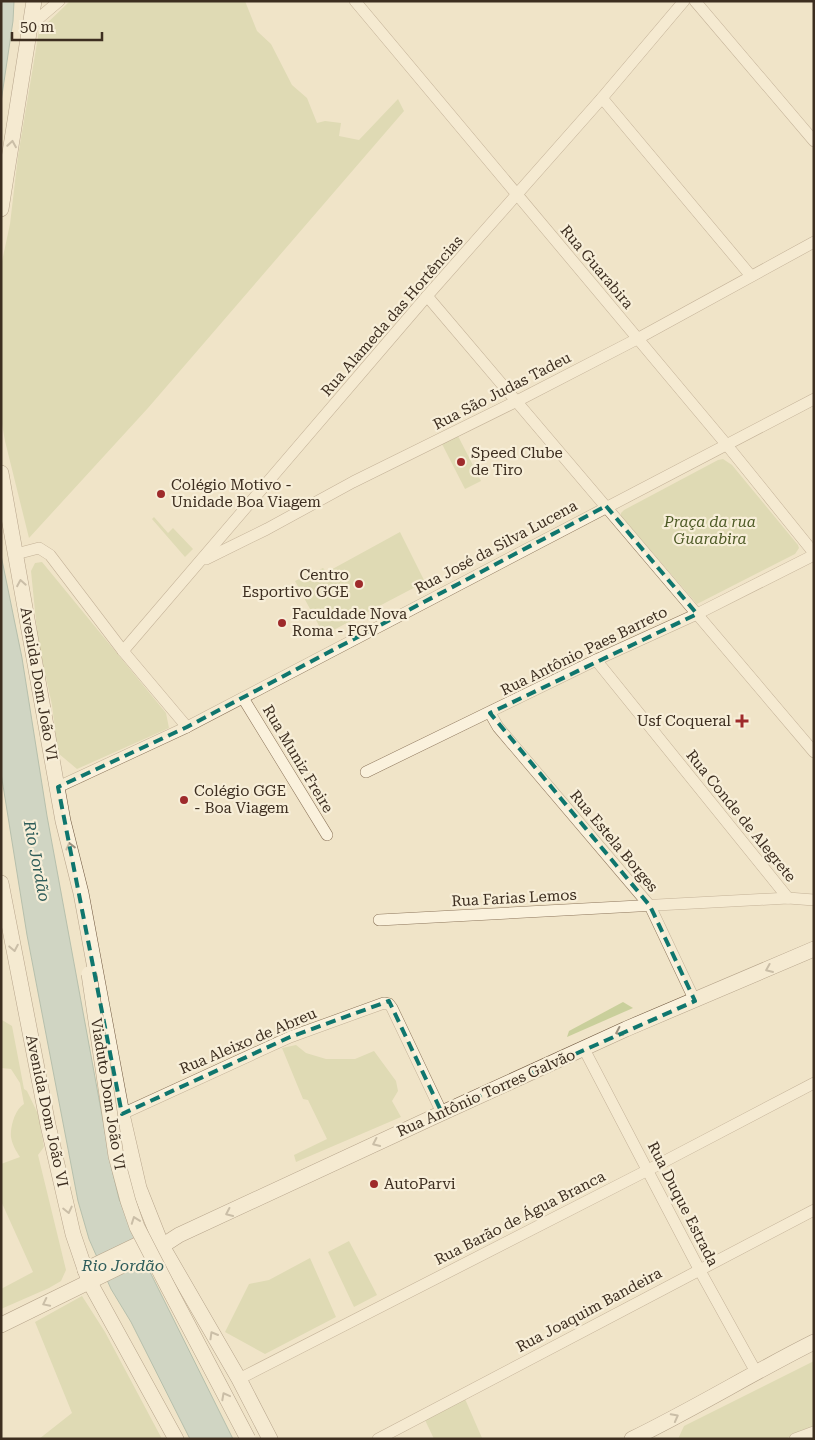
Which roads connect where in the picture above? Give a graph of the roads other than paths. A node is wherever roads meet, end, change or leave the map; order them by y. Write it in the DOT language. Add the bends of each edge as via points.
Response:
graph roads {
  1 [pos="34,1"];
  2 [pos="59,1"];
  3 [pos="355,1"];
  4 [pos="684,1"];
  5 [pos="695,1"];
  6 [pos="31,25"];
  7 [pos="602,98"];
  8 [pos="814,141"];
  9 [pos="517,195"];
  10 [pos="1,209"];
  11 [pos="814,242"];
  12 [pos="751,276"];
  13 [pos="427,296"];
  14 [pos="637,339"];
  15 [pos="814,399"];
  16 [pos="518,401"];
  17 [pos="726,444"];
  18 [pos="1,473"];
  19 [pos="606,506"];
  20 [pos="16,554"];
  21 [pos="814,554"];
  22 [pos="201,561"];
  23 [pos="698,614"];
  24 [pos="123,651"];
  25 [pos="596,660"];
  26 [pos="243,698"];
  27 [pos="490,713"];
  28 [pos="187,727"];
  29 [pos="814,752"];
  30 [pos="366,772"];
  31 [pos="58,787"];
  32 [pos="326,835"];
  33 [pos="1,883"];
  34 [pos="788,898"];
  35 [pos="814,900"];
  36 [pos="650,906"];
  37 [pos="379,920"];
  38 [pos="88,931"];
  39 [pos="814,949"];
  40 [pos="694,1001"];
  41 [pos="584,1049"];
  42 [pos="814,1083"];
  43 [pos="442,1113"];
  44 [pos="122,1114"];
  45 [pos="648,1170"];
  46 [pos="814,1210"];
  47 [pos="160,1242"];
  48 [pos="699,1269"];
  49 [pos="92,1273"];
  50 [pos="1,1325"];
  51 [pos="117,1331"];
  52 [pos="814,1342"];
  53 [pos="756,1372"];
  54 [pos="239,1379"];
  55 [pos="814,1432"];
  56 [pos="165,1439"];
  57 [pos="176,1439"];
  58 [pos="248,1439"];
  59 [pos="270,1439"];
  60 [pos="378,1439"];
  61 [pos="632,1439"];
  62 [pos="795,1439"];
  1 -- 6 [label="main road"];
  2 -- 6 [label="street"];
  3 -- 9 [label="street, Rua Guarabira"];
  4 -- 7 [label="street, Rua Alameda das Hortências"];
  5 -- 8 [label="street"];
  10 -- 6 [label="main road, one-way"];
  7 -- 9 [label="street, Rua Alameda das Hortências"];
  7 -- 12 [label="street"];
  9 -- 13 [label="street, Rua Alameda das Hortências"];
  9 -- 14 [label="street, Rua Guarabira"];
  11 -- 12 [label="street, Rua São Judas Tadeu"];
  12 -- 14 [label="street, Rua São Judas Tadeu"];
  13 -- 16 [label="street"];
  13 -- 22 [label="street, Rua Alameda das Hortências"];
  14 -- 16 [label="street, Rua São Judas Tadeu"];
  14 -- 17 [label="street, Rua Guarabira"];
  15 -- 17 [label="street, Rua José da Silva Lucena"];
  16 -- 19 [label="street"];
  16 -- 22 [label="street, Rua São Judas Tadeu"];
  17 -- 19 [label="street, Rua José da Silva Lucena"];
  17 -- 21 [label="street, Rua Guarabira"];
  18 -- 20 [label="main road, Avenida Dom João VI"];
  19 -- 23 [label="street"];
  19 -- 26 [label="street, Rua José da Silva Lucena"];
  20 -- 24 [label="street" via="39,548 50,555"];
  31 -- 20 [label="main road, Avenida Dom João VI, one-way"];
  21 -- 23 [label="street, Rua Antônio Paes Barreto"];
  22 -- 24 [label="street, Rua Alameda das Hortências"];
  23 -- 25 [label="street, Rua Antônio Paes Barreto"];
  23 -- 29 [label="street"];
  24 -- 28 [label="street"];
  25 -- 27 [label="street, Rua Antônio Paes Barreto"];
  25 -- 34 [label="street, Rua Conde de Alegrete"];
  26 -- 28 [label="street, Rua José da Silva Lucena"];
  26 -- 32 [label="street, Rua Muniz Freire"];
  27 -- 30 [label="street, Rua Antônio Paes Barreto"];
  27 -- 36 [label="street, Rua Estela Borges" via="498,727"];
  28 -- 31 [label="street, Rua José da Silva Lucena"];
  38 -- 31 [label="main road, Avenida Dom João VI, one-way"];
  33 -- 49 [label="main road, Avenida Dom João VI, one-way" via="48,1125 73,1234"];
  34 -- 35 [label="street, Rua Farias Lemos"];
  34 -- 36 [label="street, Rua Farias Lemos"];
  36 -- 37 [label="street, Rua Farias Lemos"];
  36 -- 40 [label="street, Rua Estela Borges"];
  38 -- 44 [label="main road"];
  58 -- 38 [label="main road, Viaduto Dom João VI, one-way, bridge" via="168,1287 128,1201 116,1156 89,974"];
  39 -- 40 [label="main road, Rua Antônio Torres Galvão, one-way"];
  40 -- 41 [label="main road, Rua Antônio Torres Galvão, one-way"];
  41 -- 43 [label="main road, Rua Antônio Torres Galvão"];
  41 -- 45 [label="street, Rua Duque Estrada"];
  42 -- 45 [label="street, Rua Barão de Água Branca"];
  43 -- 44 [label="street, Rua Aleixo de Abreu" via="392,1008 384,1003 290,1037"];
  43 -- 47 [label="main road, Rua Antônio Torres Galvão, one-way"];
  44 -- 47 [label="main road" via="139,1188"];
  45 -- 48 [label="street, Rua Duque Estrada"];
  45 -- 54 [label="street, Rua Barão de Água Branca"];
  46 -- 48 [label="street, Rua Joaquim Bandeira"];
  47 -- 49 [label="main road, Rua Antônio Torres Galvão"];
  54 -- 47 [label="main road, one-way"];
  48 -- 53 [label="street, Rua Duque Estrada"];
  48 -- 60 [label="street, Rua Joaquim Bandeira"];
  49 -- 50 [label="main road, Rua Antônio Torres Galvão, one-way"];
  49 -- 51 [label="main road, Avenida Dom João VI"];
  51 -- 56 [label="main road" via="119,1353"];
  51 -- 57 [label="main road"];
  52 -- 53 [label="main road"];
  61 -- 53 [label="main road, one-way"];
  54 -- 59 [label="main road"];
  55 -- 62 [label="street"];
}
